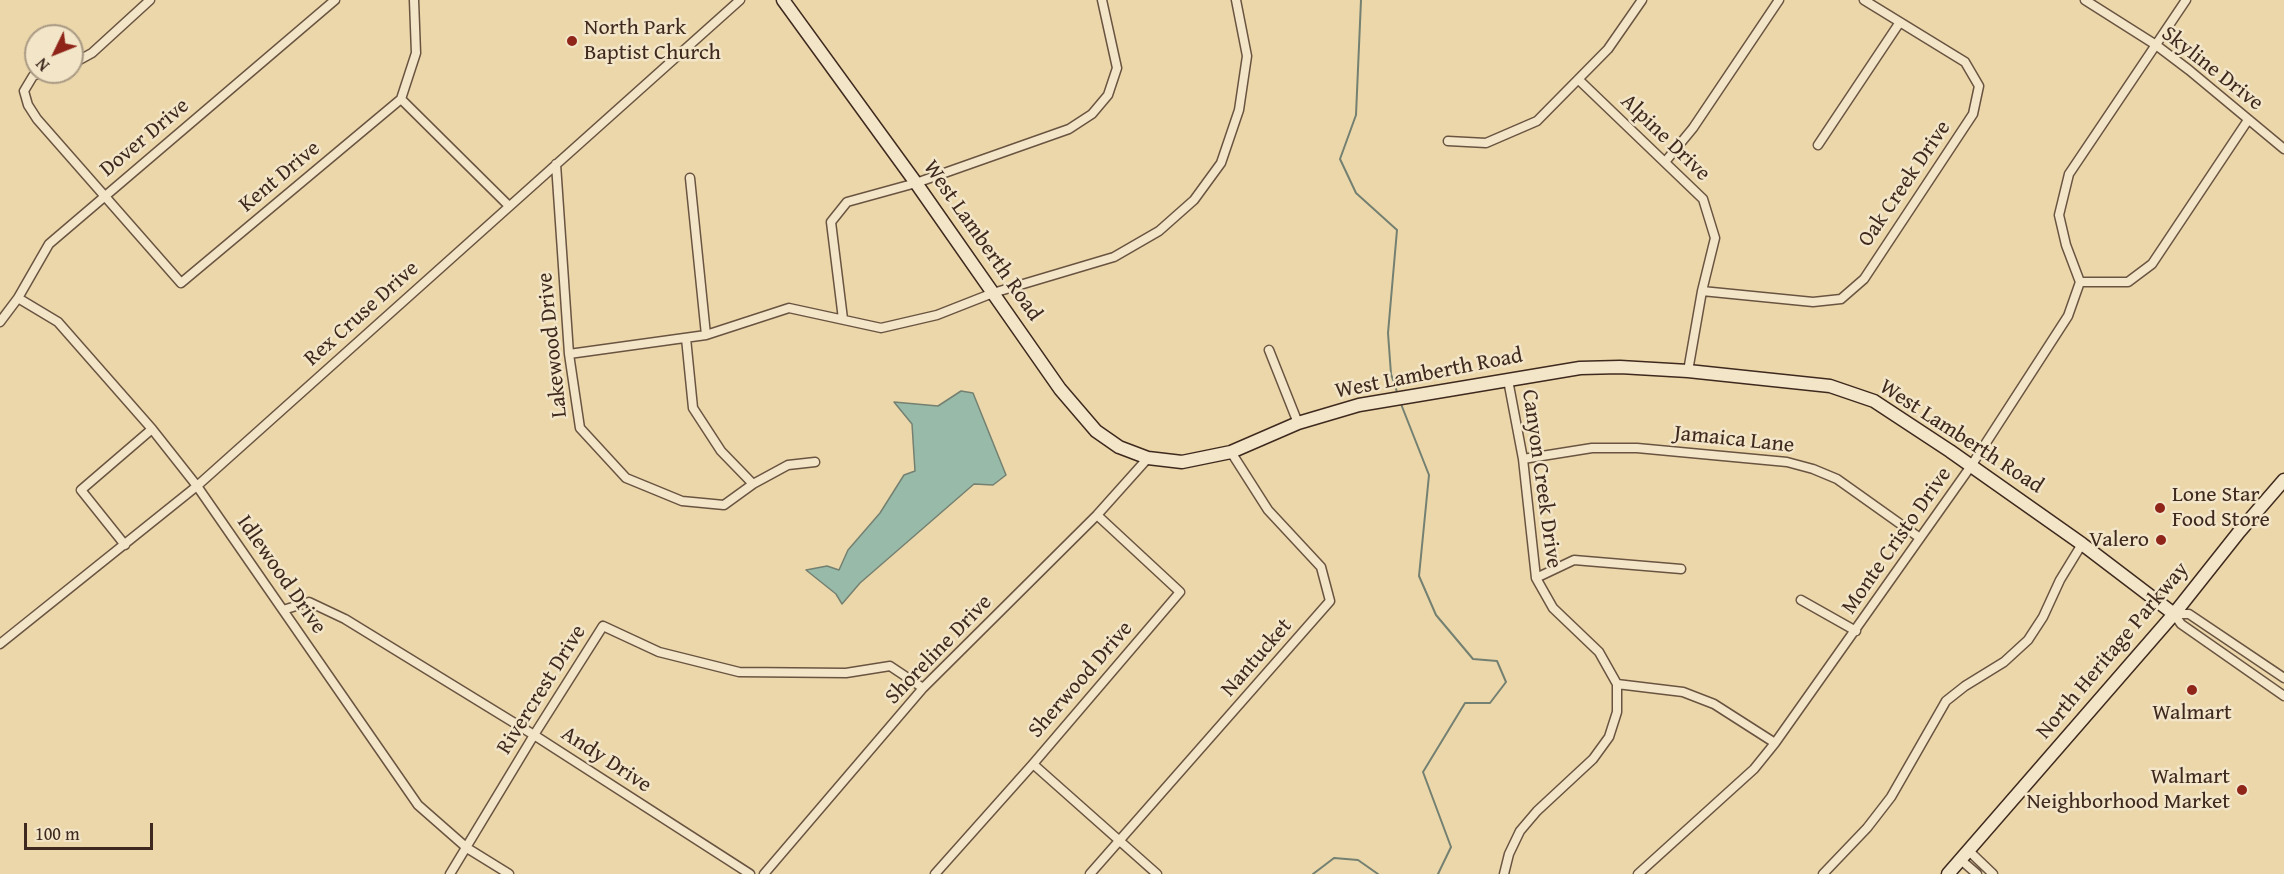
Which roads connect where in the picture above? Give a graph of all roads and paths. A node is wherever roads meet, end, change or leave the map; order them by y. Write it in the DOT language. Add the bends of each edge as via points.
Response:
graph roads {
  1 [pos="150,0"];
  2 [pos="335,0"];
  3 [pos="414,0"];
  4 [pos="740,0"];
  5 [pos="783,0"];
  6 [pos="1102,0"];
  7 [pos="1236,0"];
  8 [pos="1642,0"];
  9 [pos="1779,0"];
  10 [pos="1864,0"];
  11 [pos="2085,0"];
  12 [pos="2186,0"];
  13 [pos="1900,22"];
  14 [pos="2156,45"];
  15 [pos="84,57"];
  16 [pos="1580,80"];
  17 [pos="28,84"];
  18 [pos="401,99"];
  19 [pos="2248,120"];
  20 [pos="1448,141"];
  21 [pos="1818,145"];
  22 [pos="2284,149"];
  23 [pos="1665,162"];
  24 [pos="556,164"];
  25 [pos="690,178"];
  26 [pos="916,183"];
  27 [pos="105,195"];
  28 [pos="509,206"];
  29 [pos="2080,282"];
  30 [pos="1702,291"];
  31 [pos="993,293"];
  32 [pos="18,298"];
  33 [pos="843,319"];
  34 [pos="0,322"];
  35 [pos="706,335"];
  36 [pos="686,338"];
  37 [pos="1269,350"];
  38 [pos="569,354"];
  39 [pos="1688,371"];
  40 [pos="1508,380"];
  41 [pos="1298,423"];
  42 [pos="152,429"];
  43 [pos="1231,452"];
  44 [pos="1148,458"];
  45 [pos="1523,459"];
  46 [pos="815,462"];
  47 [pos="1971,466"];
  48 [pos="2284,480"];
  49 [pos="753,484"];
  50 [pos="197,486"];
  51 [pos="1097,515"];
  52 [pos="1920,538"];
  53 [pos="2082,544"];
  54 [pos="125,545"];
  55 [pos="1681,569"];
  56 [pos="1536,578"];
  57 [pos="1801,600"];
  58 [pos="283,610"];
  59 [pos="2174,614"];
  60 [pos="1856,631"];
  61 [pos="0,644"];
  62 [pos="2284,678"];
  63 [pos="1617,684"];
  64 [pos="923,688"];
  65 [pos="2284,696"];
  66 [pos="534,735"];
  67 [pos="1775,743"];
  68 [pos="1033,764"];
  69 [pos="1121,841"];
  70 [pos="467,848"];
  71 [pos="1965,856"];
  72 [pos="450,874"];
  73 [pos="509,874"];
  74 [pos="750,874"];
  75 [pos="764,874"];
  76 [pos="935,874"];
  77 [pos="1090,874"];
  78 [pos="1158,874"];
  79 [pos="1504,874"];
  80 [pos="1638,874"];
  81 [pos="1823,874"];
  82 [pos="1948,874"];
  83 [pos="1977,874"];
  84 [pos="1993,874"];
  1 -- 15 [label="street"];
  2 -- 27 [label="street, Dover Drive"];
  3 -- 18 [label="street" via="416,53"];
  4 -- 24 [label="street, Rex Cruse Drive"];
  5 -- 26 [label="street, West Lamberth Road"];
  6 -- 26 [label="street" via="1117,68 1108,95 1092,114 1069,129"];
  7 -- 31 [label="street" via="1247,56 1239,110 1221,163 1194,200 1159,231 1114,257"];
  8 -- 16 [label="street" via="1608,49"];
  9 -- 23 [label="street" via="1693,128"];
  10 -- 13 [label="street, Oak Creek Drive"];
  11 -- 14 [label="street, Skyline Drive"];
  12 -- 14 [label="street"];
  13 -- 21 [label="street"];
  13 -- 30 [label="street, Oak Creek Drive" via="1965,62 1979,86 1974,114 1864,279 1841,299 1813,302"];
  14 -- 19 [label="street, Skyline Drive"];
  14 -- 29 [label="street" via="2069,174 2059,215"];
  16 -- 20 [label="street" via="1537,121 1485,143"];
  16 -- 23 [label="street, Alpine Drive"];
  17 -- 27 [label="street" via="24,91 37,119"];
  18 -- 27 [label="street, Kent Drive" via="181,283"];
  18 -- 28 [label="street"];
  19 -- 22 [label="street, Skyline Drive"];
  19 -- 29 [label="street" via="2152,264 2128,282"];
  23 -- 30 [label="street, Alpine Drive" via="1703,199 1715,238"];
  24 -- 28 [label="street, Rex Cruse Drive"];
  24 -- 38 [label="street, Lakewood Drive"];
  25 -- 35 [label="street"];
  26 -- 31 [label="street, West Lamberth Road"];
  26 -- 33 [label="street" via="847,202 831,222"];
  27 -- 32 [label="street, Dover Drive" via="49,244"];
  28 -- 50 [label="street, Rex Cruse Drive"];
  29 -- 47 [label="street, Monte Cristo Drive" via="2068,316"];
  30 -- 39 [label="street, Alpine Drive"];
  31 -- 33 [label="street" via="937,315 881,328"];
  31 -- 44 [label="street, West Lamberth Road" via="1060,389 1096,432 1119,447"];
  32 -- 34 [label="street, Dover Drive"];
  32 -- 42 [label="street, Idlewood Drive" via="58,322"];
  33 -- 35 [label="street" via="789,308"];
  35 -- 36 [label="street"];
  36 -- 38 [label="street"];
  36 -- 49 [label="street" via="693,408 721,451"];
  37 -- 41 [label="street"];
  38 -- 49 [label="street, Lakewood Drive" via="580,428 626,478 682,501 724,505"];
  39 -- 40 [label="street, West Lamberth Road" via="1580,368"];
  39 -- 47 [label="street, West Lamberth Road" via="1830,386 1874,401"];
  40 -- 41 [label="street, West Lamberth Road" via="1359,405"];
  40 -- 45 [label="street, Canyon Creek Drive"];
  41 -- 43 [label="street, West Lamberth Road"];
  42 -- 50 [label="street, Idlewood Drive"];
  42 -- 54 [label="street" via="81,490"];
  43 -- 44 [label="street, West Lamberth Road" via="1182,462"];
  43 -- 69 [label="street, Nantucket" via="1268,510 1321,567 1330,601"];
  44 -- 51 [label="street, Shoreline Drive"];
  45 -- 52 [label="street, Jamaica Lane" via="1592,448 1636,448 1787,462 1837,479"];
  45 -- 56 [label="street, Canyon Creek Drive"];
  46 -- 49 [label="street, Lakewood Drive" via="788,465"];
  47 -- 52 [label="street, Monte Cristo Drive"];
  47 -- 53 [label="street, West Lamberth Road"];
  48 -- 59 [label="street, North Heritage Parkway"];
  50 -- 54 [label="street, Rex Cruse Drive"];
  50 -- 58 [label="street, Idlewood Drive"];
  51 -- 64 [label="street, Shoreline Drive"];
  51 -- 68 [label="street, Sherwood Drive" via="1180,592"];
  52 -- 60 [label="street, Monte Cristo Drive"];
  53 -- 59 [label="street, West Lamberth Road"];
  53 -- 81 [label="street" via="2028,640 2004,662 1946,701 1891,797"];
  54 -- 61 [label="street, Rex Cruse Drive"];
  55 -- 56 [label="street" via="1574,560"];
  56 -- 63 [label="street, Canyon Creek Drive" via="1553,608 1599,652"];
  57 -- 60 [label="street"];
  58 -- 66 [label="street, Andy Drive" via="309,602 345,619"];
  58 -- 70 [label="street, Idlewood Drive" via="418,805"];
  59 -- 62 [label="street, West Lamberth Road" via="2189,614"];
  59 -- 65 [label="street, West Lamberth Road" via="2181,624"];
  59 -- 71 [label="street, North Heritage Parkway"];
  60 -- 67 [label="street, Monte Cristo Drive"];
  63 -- 67 [label="street" via="1683,692 1714,704"];
  63 -- 79 [label="street" via="1617,712 1609,736 1593,759 1520,831"];
  64 -- 66 [label="street, Rivercrest Drive" via="890,666 846,673 739,672 659,651 603,626"];
  64 -- 75 [label="street, Shoreline Drive"];
  66 -- 70 [label="street, Rivercrest Drive"];
  66 -- 74 [label="street, Andy Drive"];
  67 -- 80 [label="street, Monte Cristo Drive" via="1754,769"];
  68 -- 69 [label="street"];
  68 -- 76 [label="street, Sherwood Drive"];
  69 -- 77 [label="street, Nantucket"];
  69 -- 78 [label="street"];
  70 -- 72 [label="street, Rivercrest Drive"];
  70 -- 73 [label="street, Idlewood Drive"];
  71 -- 82 [label="street, North Heritage Parkway"];
  71 -- 83 [label="street"];
  71 -- 84 [label="street"];
}
